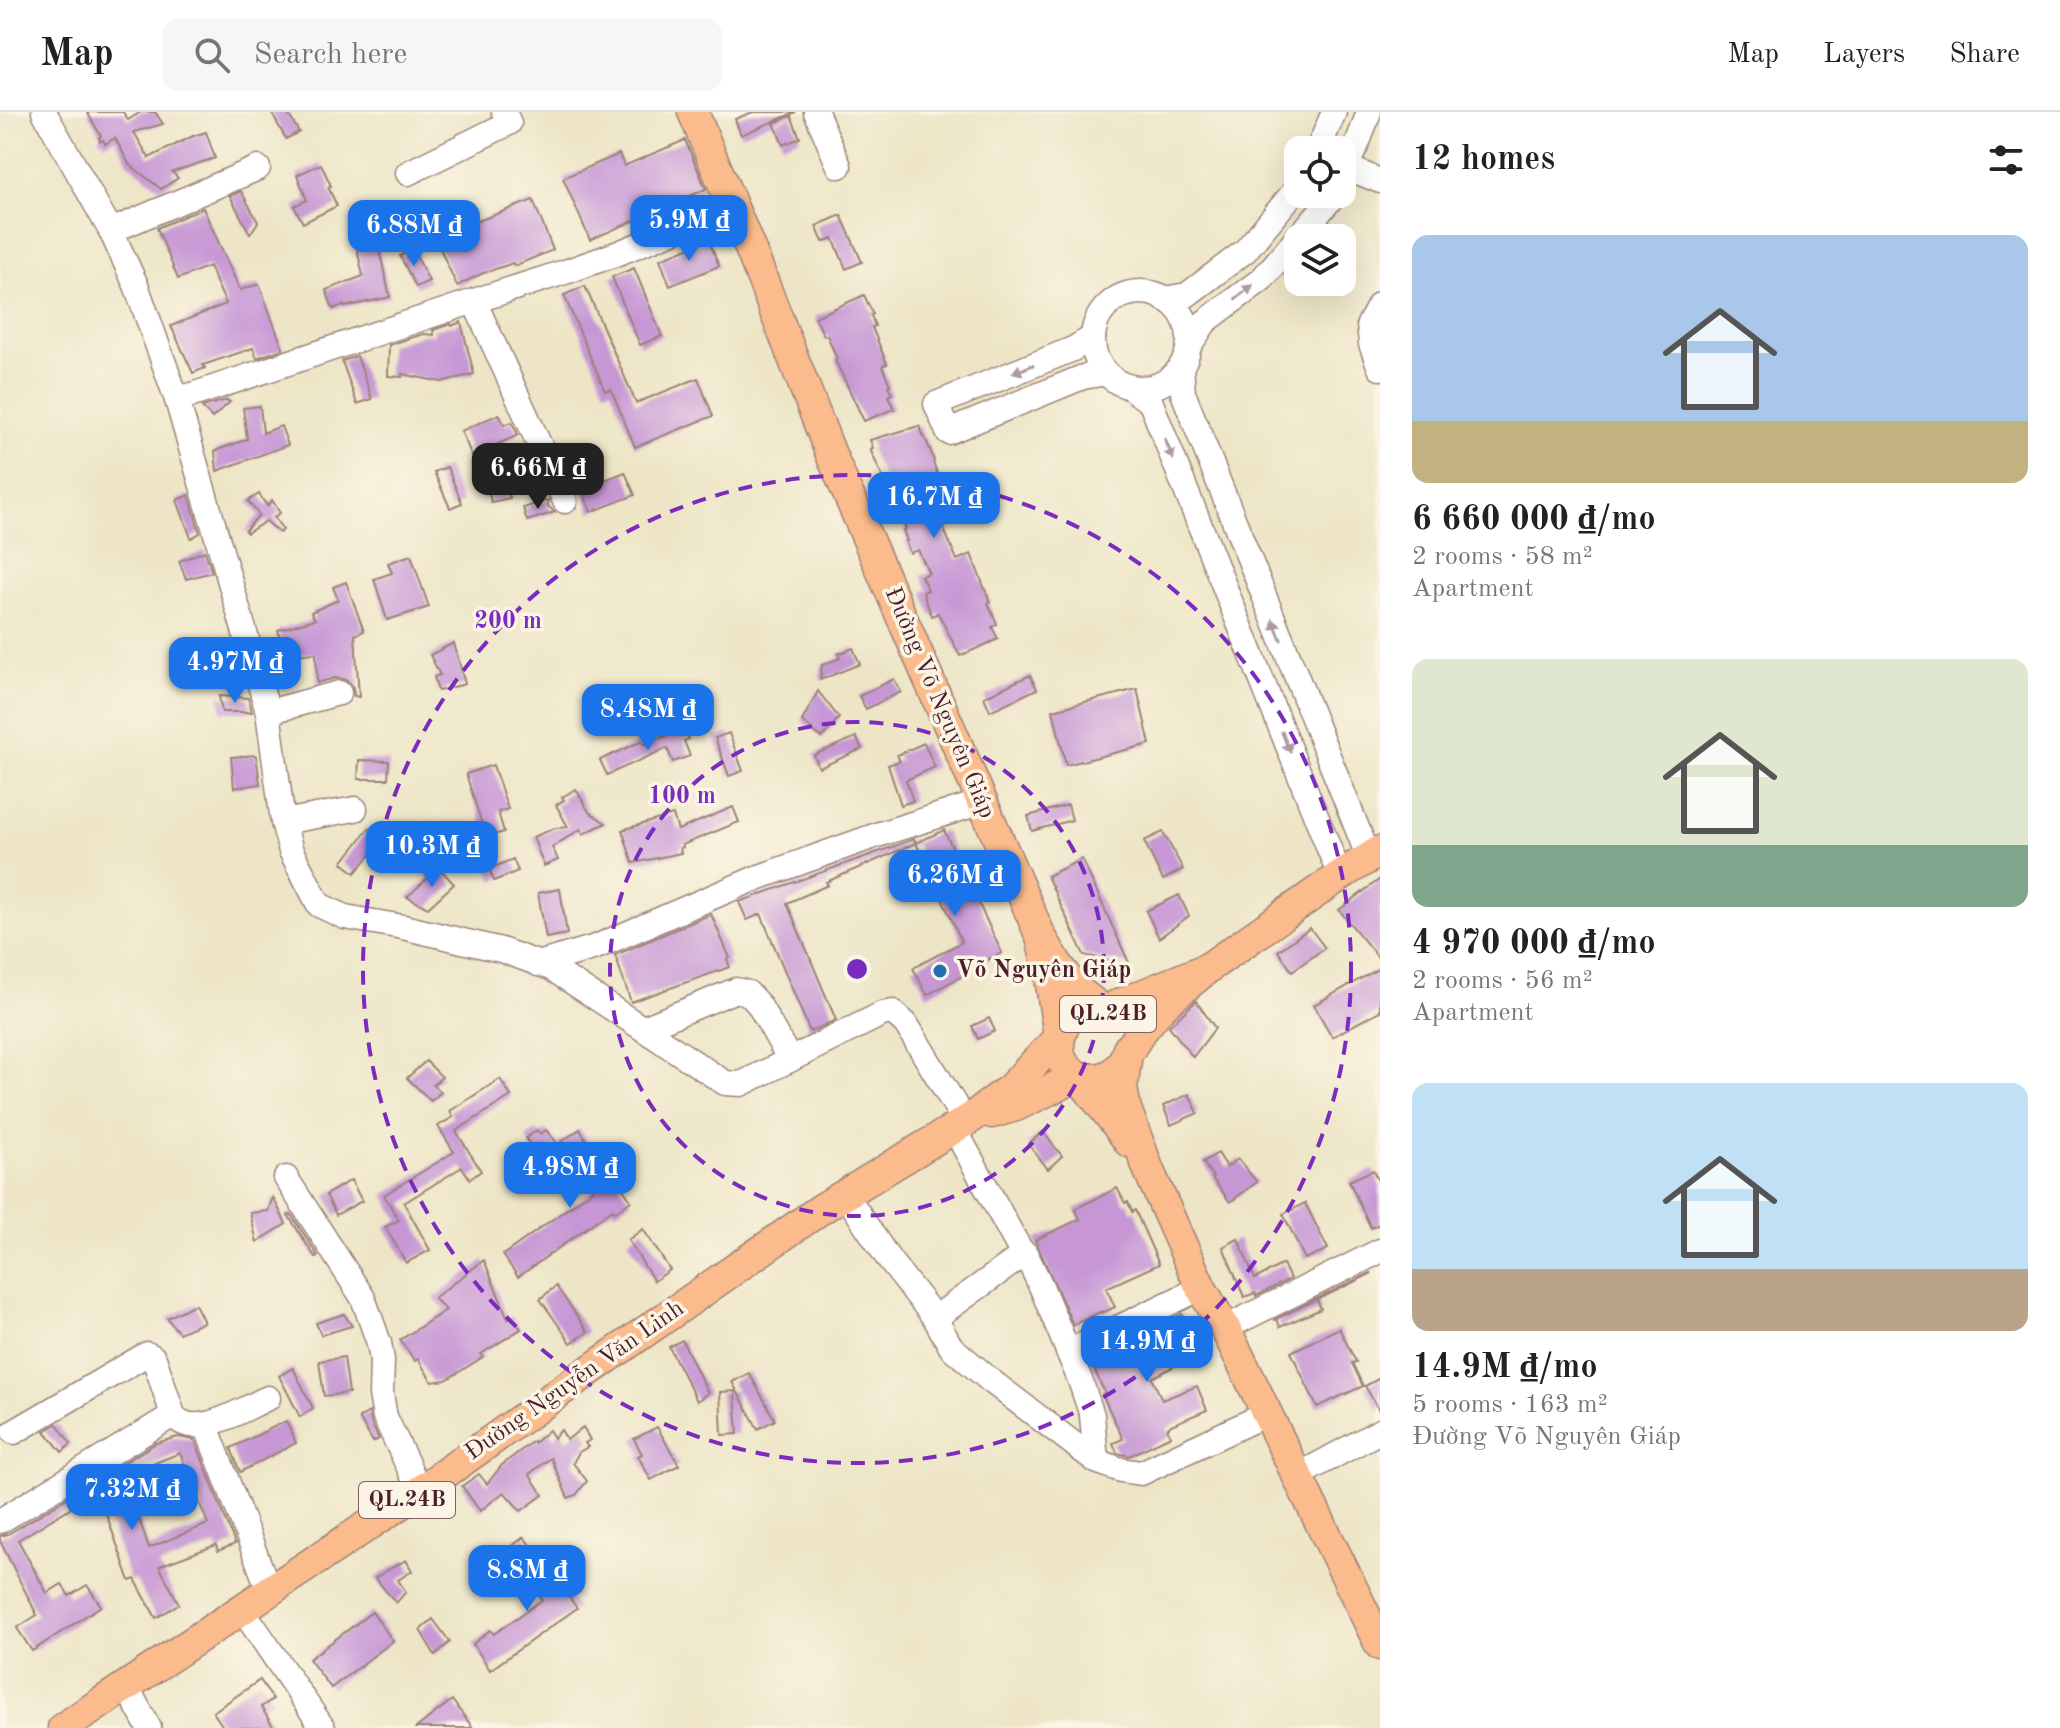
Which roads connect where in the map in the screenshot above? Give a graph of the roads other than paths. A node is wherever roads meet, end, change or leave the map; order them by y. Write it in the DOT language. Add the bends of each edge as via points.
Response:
graph roads {
  1 [pos="44,112"];
  2 [pos="504,112"];
  3 [pos="693,112"];
  4 [pos="816,112"];
  5 [pos="1334,112"];
  6 [pos="1366,113"];
  7 [pos="1324,136"];
  8 [pos="1356,146"];
  9 [pos="839,166"];
  10 [pos="258,168"];
  11 [pos="408,173"];
  12 [pos="1356,174"];
  13 [pos="1380,181"];
  14 [pos="1284,204"];
  15 [pos="732,207"];
  16 [pos="1321,208"];
  17 [pos="111,231"];
  18 [pos="1164,299"];
  19 [pos="474,301"];
  20 [pos="1380,304"];
  21 [pos="1093,337"];
  22 [pos="1185,356"];
  23 [pos="1380,368"];
  24 [pos="1118,380"];
  25 [pos="177,400"];
  26 [pos="565,501"];
  27 [pos="1302,692"];
  28 [pos="339,693"];
  29 [pos="1270,703"];
  30 [pos="268,712"];
  31 [pos="982,802"];
  32 [pos="355,809"];
  33 [pos="283,822"];
  34 [pos="1374,854"];
  35 [pos="1340,876"];
  36 [pos="1041,937"];
  37 [pos="538,964"];
  38 [pos="1208,968"];
  39 [pos="1105,1012"];
  40 [pos="644,1028"];
  41 [pos="1059,1037"];
  42 [pos="1127,1054"];
  43 [pos="790,1060"];
  44 [pos="1078,1076"];
  45 [pos="963,1123"];
  46 [pos="1149,1171"];
  47 [pos="286,1178"];
  48 [pos="834,1202"];
  49 [pos="1023,1255"];
  50 [pos="1377,1260"];
  51 [pos="1201,1288"];
  52 [pos="935,1318"];
  53 [pos="1225,1328"];
  54 [pos="1068,1352"];
  55 [pos="268,1398"];
  56 [pos="1266,1414"];
  57 [pos="173,1415"];
  58 [pos="206,1426"];
  59 [pos="1380,1431"];
  60 [pos="14,1432"];
  61 [pos="1096,1461"];
  62 [pos="1297,1476"];
  63 [pos="420,1491"];
  64 [pos="0,1521"];
  65 [pos="269,1590"];
  66 [pos="242,1609"];
  67 [pos="1376,1637"];
  68 [pos="126,1686"];
  69 [pos="63,1728"];
  70 [pos="149,1728"];
  71 [pos="323,1728"];
  1 -- 17 [label="street"];
  2 -- 11 [label="street" via="509,123"];
  3 -- 15 [label="main road, Đường Võ Nguyên Giáp"];
  4 -- 9 [label="street"];
  5 -- 7 [label="street"];
  6 -- 8 [label="street"];
  10 -- 17 [label="street"];
  12 -- 13 [label="street"];
  14 -- 18 [label="street" via="1245,251 1187,295"];
  15 -- 19 [label="street" via="616,254"];
  15 -- 31 [label="main road, Đường Võ Nguyên Giáp" via="832,457"];
  22 -- 16 [label="street, one-way" via="1205,322 1262,279"];
  17 -- 25 [label="street"];
  18 -- 21 [label="street" via="1145,292 1116,299 1104,309"];
  18 -- 22 [label="street" via="1182,315 1188,329"];
  19 -- 25 [label="street"];
  19 -- 26 [label="street"];
  20 -- 23 [label="street" via="1369,324"];
  21 -- 24 [label="street" via="1102,367"];
  21 -- 24 [label="street, one-way" via="936,404 948,432 1083,377"];
  22 -- 24 [label="street" via="1174,375 1160,384 1144,388"];
  27 -- 22 [label="street, one-way" via="1183,393"];
  24 -- 29 [label="street, one-way" via="1151,403"];
  25 -- 30 [label="street"];
  27 -- 29 [label="street"];
  27 -- 34 [label="street"];
  28 -- 30 [label="street"];
  29 -- 35 [label="street, one-way"];
  30 -- 33 [label="street"];
  31 -- 36 [label="main road, Đường Võ Nguyên Giáp"];
  31 -- 37 [label="street" via="768,874 596,947"];
  32 -- 33 [label="street"];
  33 -- 37 [label="street" via="291,851 319,905 345,917 487,947"];
  34 -- 35 [label="main road"];
  35 -- 38 [label="main road"];
  36 -- 39 [label="main road, Đường Võ Nguyên Giáp" via="1077,990"];
  36 -- 41 [label="main road, Đường Võ Nguyên Giáp"];
  37 -- 40 [label="street"];
  38 -- 39 [label="main road"];
  38 -- 42 [label="main road" via="1162,1006"];
  39 -- 41 [label="main road, QL.24B" via="1071,1017"];
  39 -- 42 [label="main road, QL.24B" via="1123,1027"];
  40 -- 43 [label="street" via="725,1083 741,1084"];
  40 -- 43 [label="street" via="736,990 748,993 759,1005"];
  41 -- 44 [label="main road, QL.24B" via="1062,1061"];
  41 -- 45 [label="main road, Đường Nguyễn Văn Linh / QL.24B" via="1011,1088"];
  42 -- 44 [label="main road, QL.24B" via="1110,1076"];
  42 -- 46 [label="main road" via="1122,1089"];
  43 -- 45 [label="street" via="893,1012 906,1024"];
  44 -- 45 [label="main road, Đường Nguyễn Văn Linh / QL.24B" via="1016,1106"];
  44 -- 46 [label="main road"];
  45 -- 48 [label="main road, Đường Nguyễn Văn Linh / QL.24B"];
  45 -- 49 [label="street"];
  46 -- 51 [label="main road"];
  47 -- 63 [label="street" via="363,1298 379,1343 385,1417"];
  48 -- 52 [label="street"];
  48 -- 63 [label="main road, Đường Nguyễn Văn Linh / QL.24B"];
  49 -- 52 [label="street"];
  49 -- 54 [label="street"];
  50 -- 53 [label="street"];
  51 -- 53 [label="main road"];
  51 -- 54 [label="street"];
  52 -- 61 [label="street" via="951,1347"];
  53 -- 56 [label="main road"];
  54 -- 61 [label="street" via="1092,1415"];
  55 -- 58 [label="street"];
  56 -- 61 [label="street" via="1141,1473"];
  56 -- 62 [label="main road"];
  57 -- 58 [label="street" via="184,1424"];
  57 -- 60 [label="street" via="155,1361 147,1354"];
  57 -- 64 [label="street"];
  58 -- 65 [label="street"];
  59 -- 62 [label="street"];
  62 -- 67 [label="main road"];
  63 -- 65 [label="main road, Đường Nguyễn Văn Linh / QL.24B"];
  65 -- 66 [label="main road, Đường Nguyễn Văn Linh / QL.24B"];
  66 -- 68 [label="main road, Đường Nguyễn Văn Linh / QL.24B"];
  66 -- 71 [label="street"];
  68 -- 69 [label="main road, Đường Nguyễn Văn Linh / QL.24B"];
  68 -- 70 [label="street"];
}
